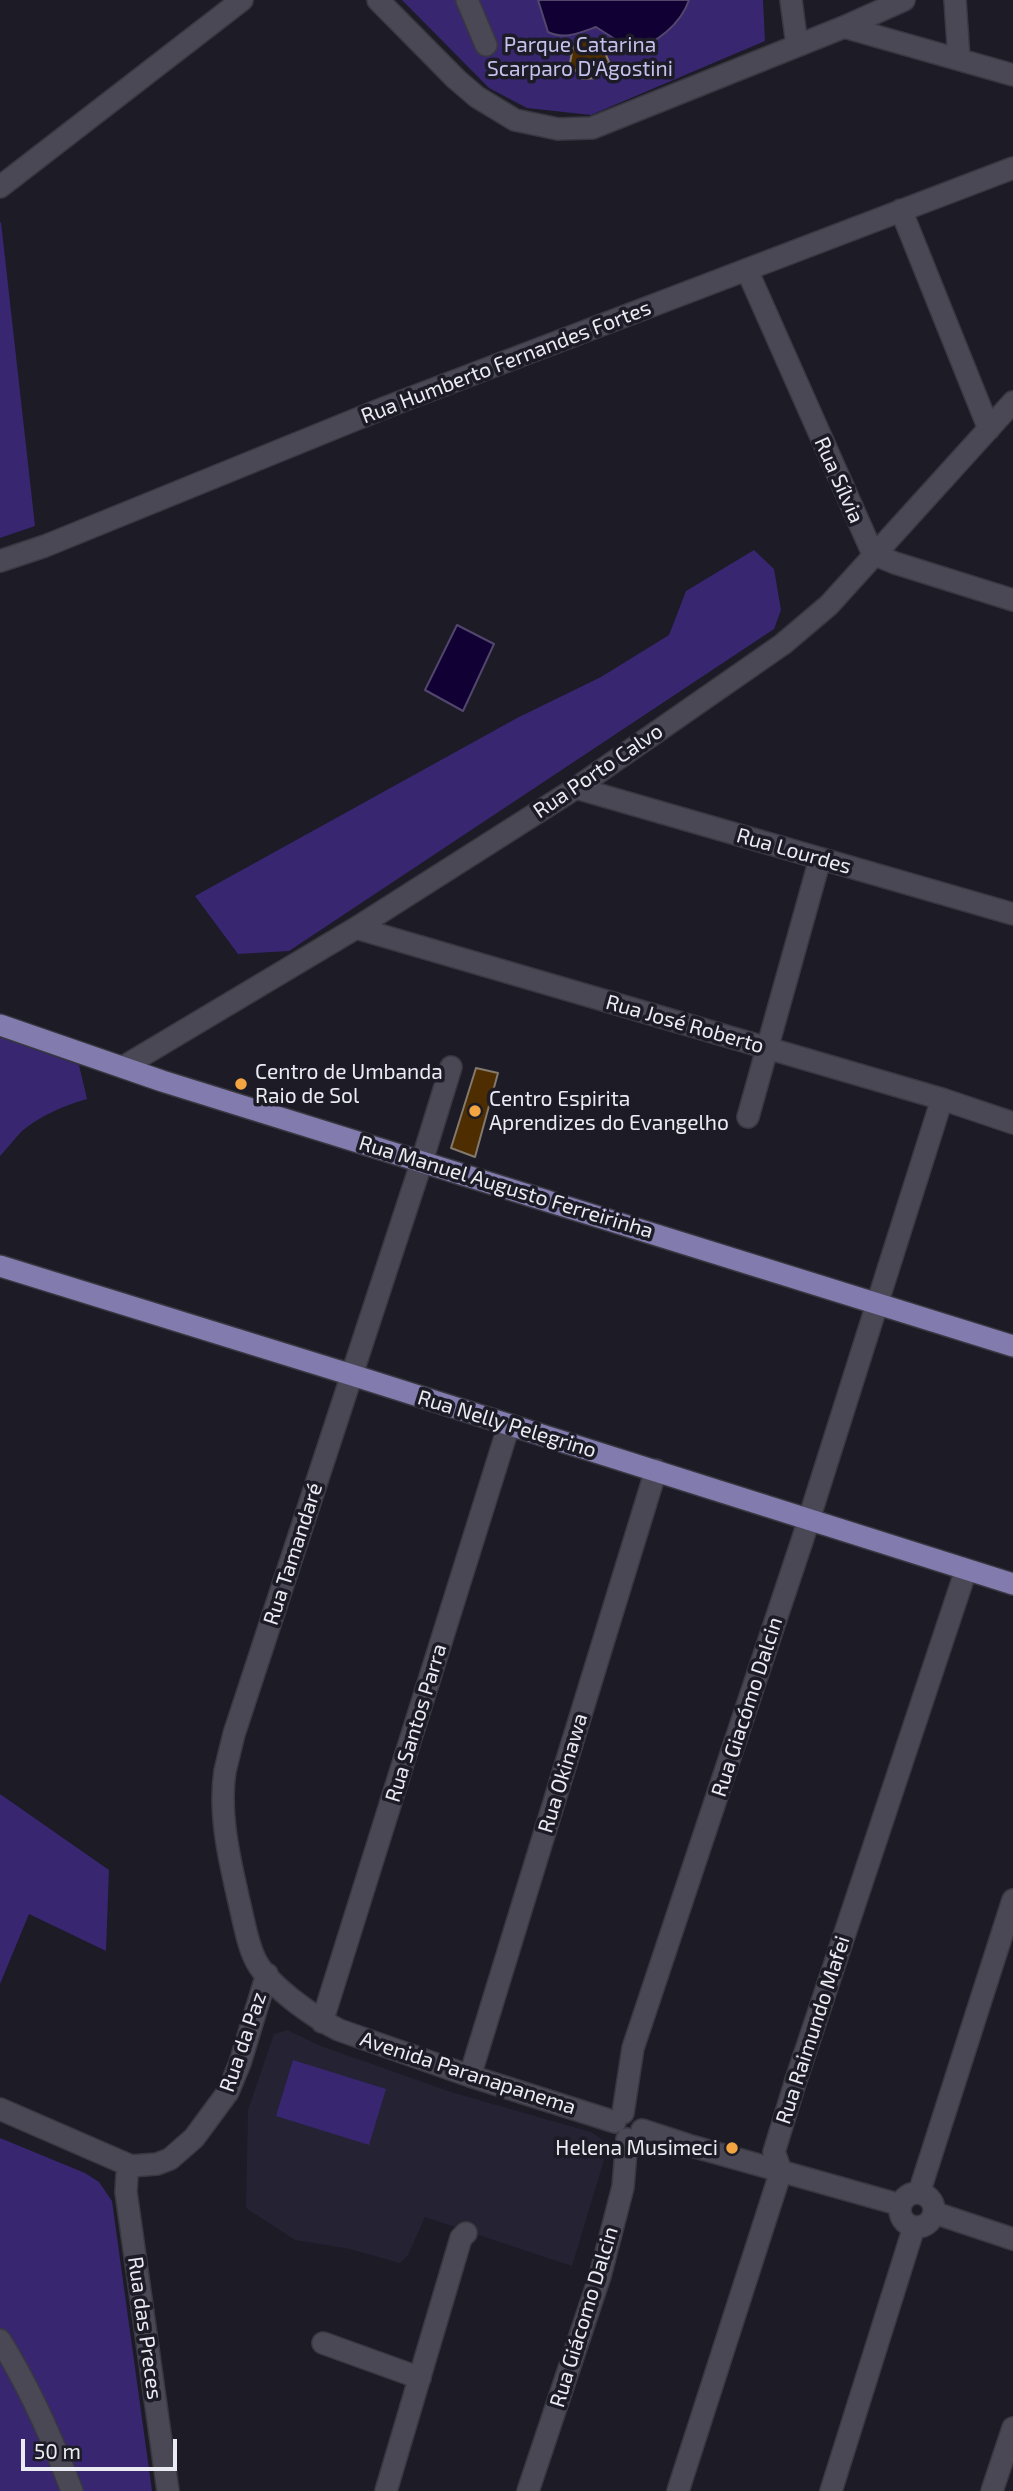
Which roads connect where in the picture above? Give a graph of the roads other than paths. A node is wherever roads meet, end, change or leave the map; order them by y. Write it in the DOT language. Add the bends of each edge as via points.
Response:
graph roads {
  1 [pos="242,0"];
  2 [pos="379,0"];
  3 [pos="467,0"];
  4 [pos="790,0"];
  5 [pos="904,0"];
  6 [pos="955,0"];
  7 [pos="844,27"];
  8 [pos="486,45"];
  9 [pos="797,45"];
  10 [pos="959,59"];
  11 [pos="1013,75"];
  12 [pos="1013,168"];
  13 [pos="0,187"];
  14 [pos="901,210"];
  15 [pos="747,270"];
  16 [pos="1013,402"];
  17 [pos="989,429"];
  18 [pos="873,554"];
  19 [pos="0,561"];
  20 [pos="1013,600"];
  21 [pos="576,788"];
  22 [pos="820,859"];
  23 [pos="1013,914"];
  24 [pos="356,928"];
  25 [pos="0,1011"];
  26 [pos="9,1028"];
  27 [pos="768,1048"];
  28 [pos="123,1067"];
  29 [pos="451,1067"];
  30 [pos="942,1100"];
  31 [pos="748,1117"];
  32 [pos="1013,1123"];
  33 [pos="422,1161"];
  34 [pos="0,1266"];
  35 [pos="876,1302"];
  36 [pos="1013,1346"];
  37 [pos="352,1374"];
  38 [pos="509,1425"];
  39 [pos="656,1471"];
  40 [pos="808,1520"];
  41 [pos="966,1570"];
  42 [pos="1013,1584"];
  43 [pos="1013,1900"];
  44 [pos="267,1974"];
  45 [pos="322,2022"];
  46 [pos="470,2076"];
  47 [pos="0,2109"];
  48 [pos="627,2126"];
  49 [pos="131,2165"];
  50 [pos="781,2171"];
  51 [pos="919,2193"];
  52 [pos="901,2205"];
  53 [pos="934,2213"];
  54 [pos="914,2227"];
  55 [pos="466,2233"];
  56 [pos="1013,2239"];
  57 [pos="0,2340"];
  58 [pos="323,2343"];
  59 [pos="420,2378"];
  60 [pos="1013,2428"];
  61 [pos="72,2491"];
  62 [pos="168,2491"];
  63 [pos="386,2491"];
  64 [pos="528,2491"];
  65 [pos="678,2491"];
  66 [pos="831,2491"];
  67 [pos="992,2491"];
  1 -- 13 [label="street"];
  2 -- 9 [label="street" via="477,97 515,120 558,129 592,128"];
  3 -- 8 [label="street"];
  4 -- 9 [label="street"];
  5 -- 7 [label="street"];
  6 -- 10 [label="street"];
  7 -- 9 [label="street"];
  7 -- 10 [label="street"];
  10 -- 11 [label="street"];
  12 -- 14 [label="street, Rua Humberto Fernandes Fortes"];
  14 -- 15 [label="street, Rua Humberto Fernandes Fortes"];
  14 -- 17 [label="street"];
  15 -- 18 [label="street, Rua Sílvia"];
  15 -- 19 [label="street, Rua Humberto Fernandes Fortes"];
  16 -- 17 [label="street, Rua Porto Calvo"];
  17 -- 18 [label="street, Rua Porto Calvo"];
  18 -- 20 [label="street"];
  18 -- 21 [label="street, Rua Porto Calvo" via="829,605 783,643"];
  21 -- 22 [label="street, Rua Lourdes"];
  21 -- 24 [label="street, Rua Porto Calvo"];
  22 -- 23 [label="street, Rua Lourdes"];
  22 -- 27 [label="street"];
  24 -- 27 [label="street, Rua José Roberto"];
  24 -- 28 [label="street, Rua Porto Calvo"];
  25 -- 26 [label="street"];
  26 -- 28 [label="main road, Rua Manuel Augusto Ferreirinha"];
  27 -- 30 [label="street, Rua José Roberto"];
  27 -- 31 [label="street"];
  28 -- 33 [label="main road, Rua Manuel Augusto Ferreirinha"];
  29 -- 33 [label="street, Rua Tamandaré"];
  30 -- 32 [label="street, Rua José Roberto"];
  30 -- 35 [label="street"];
  33 -- 35 [label="main road, Rua Manuel Augusto Ferreirinha"];
  33 -- 37 [label="street, Rua Tamandaré"];
  34 -- 37 [label="main road, Rua Nelly Pelegrino"];
  35 -- 36 [label="main road, Rua Manuel Augusto Ferreirinha"];
  35 -- 40 [label="street, Rua Giacómo Dalcin"];
  37 -- 38 [label="main road, Rua Nelly Pelegrino"];
  37 -- 44 [label="street, Rua Tamandaré" via="225,1773 224,1816 232,1873 246,1932 259,1966"];
  38 -- 39 [label="main road, Rua Nelly Pelegrino"];
  38 -- 45 [label="street, Rua Santos Parra"];
  39 -- 40 [label="main road, Rua Nelly Pelegrino"];
  39 -- 46 [label="street, Rua Okinawa"];
  40 -- 41 [label="main road, Rua Nelly Pelegrino"];
  40 -- 48 [label="street, Rua Giacómo Dalcin" via="634,2048"];
  41 -- 42 [label="main road, Rua Nelly Pelegrino"];
  41 -- 50 [label="street, Rua Raimundo Mafei" via="777,2140 774,2152"];
  43 -- 51 [label="street"];
  44 -- 45 [label="street, Rua Tamandaré"];
  44 -- 49 [label="street, Rua da Paz" via="240,2063 214,2113 170,2159"];
  45 -- 46 [label="street, Avenida Paranapanema"];
  46 -- 48 [label="street, Avenida Paranapanema"];
  47 -- 49 [label="street, Rua da Paz"];
  48 -- 50 [label="street, Avenida Paranapanema"];
  48 -- 64 [label="street, Rua Giácomo Dalcin" via="623,2187 600,2276"];
  49 -- 62 [label="street, Rua das Preces" via="126,2192"];
  50 -- 52 [label="street, Avenida Paranapanema"];
  50 -- 65 [label="street, Rua Raimundo Mafei"];
  51 -- 52 [label="street" via="908,2196"];
  51 -- 53 [label="street" via="933,2202"];
  52 -- 54 [label="street" via="901,2216"];
  53 -- 54 [label="street" via="926,2225"];
  53 -- 56 [label="street"];
  54 -- 66 [label="street"];
  55 -- 59 [label="street"];
  57 -- 61 [label="street" via="51,2434"];
  58 -- 59 [label="street"];
  59 -- 63 [label="street"];
  60 -- 67 [label="street"];
}
